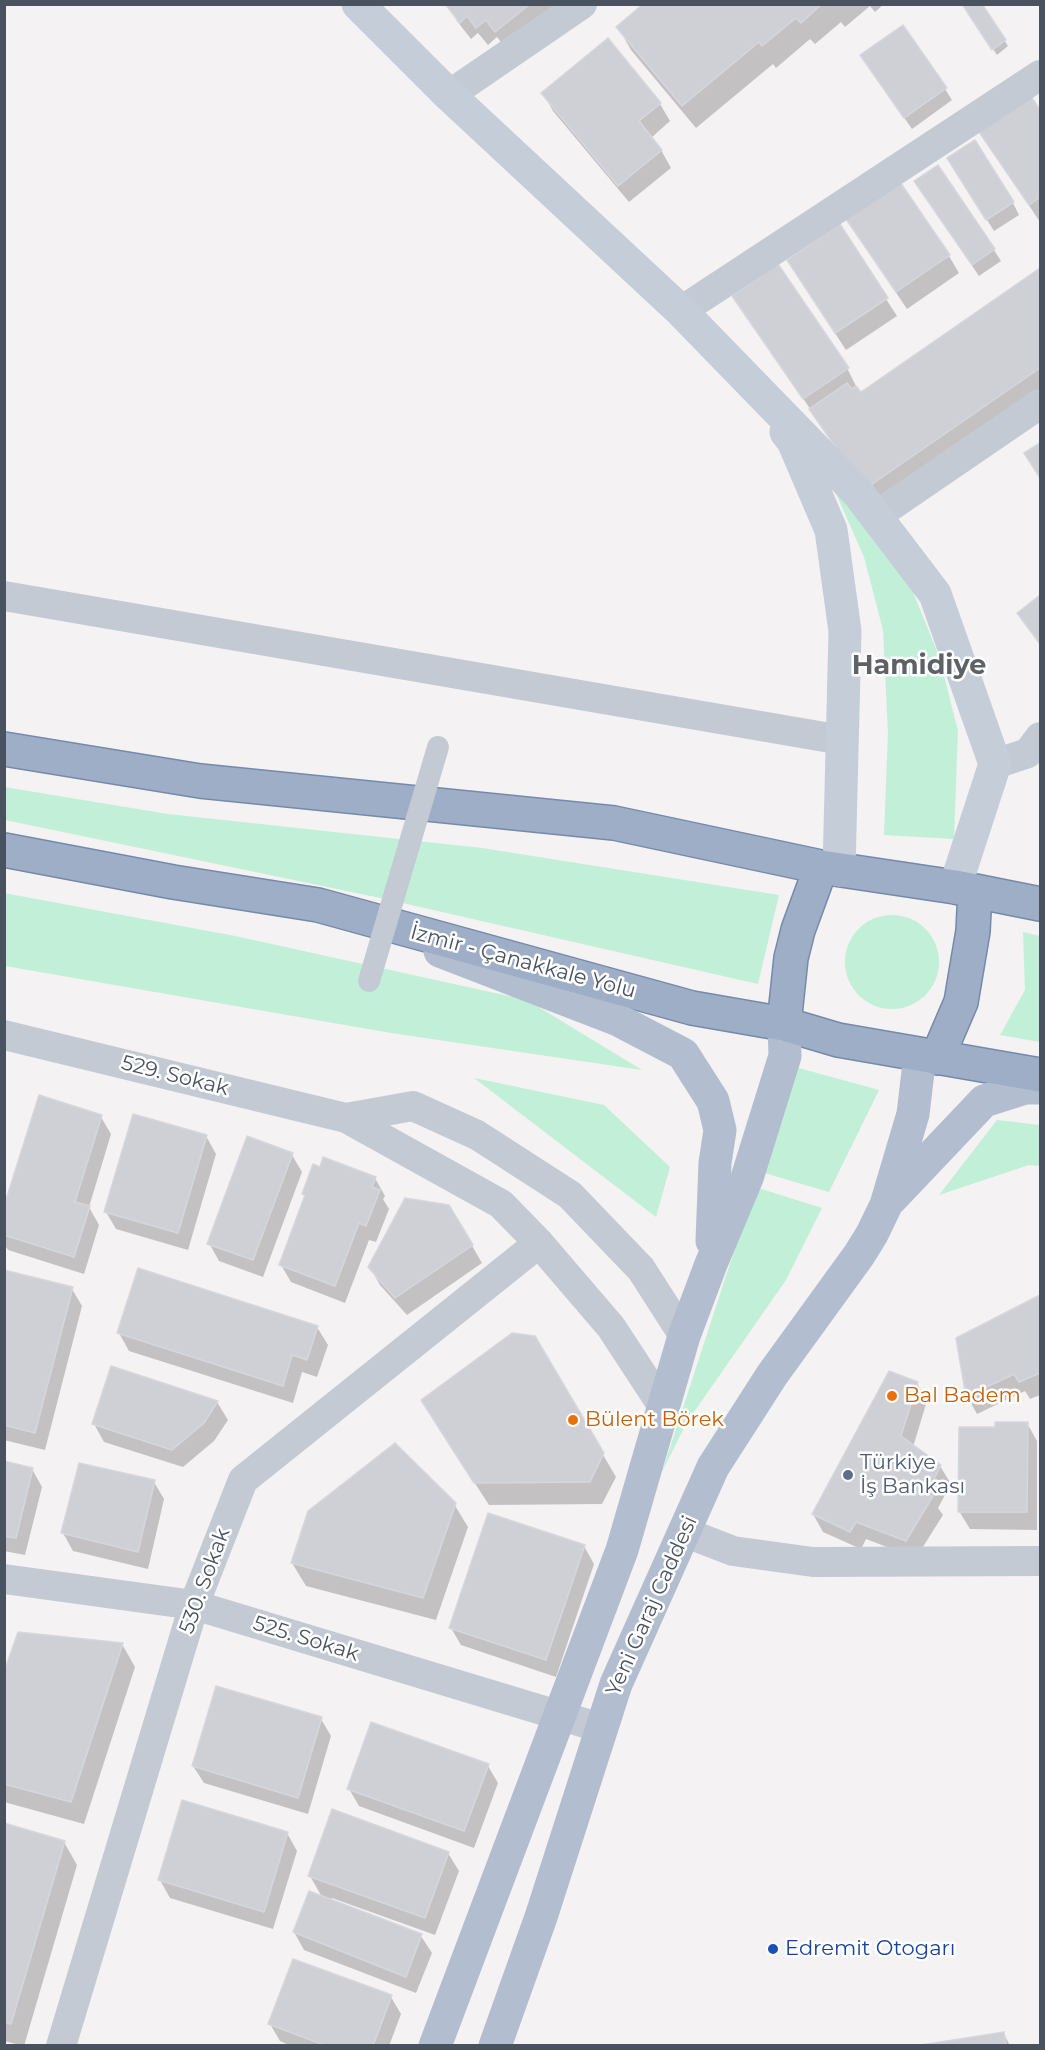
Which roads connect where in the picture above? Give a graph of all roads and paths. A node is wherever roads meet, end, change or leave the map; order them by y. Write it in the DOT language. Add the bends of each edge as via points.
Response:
graph roads {
  1 [pos="358,4"];
  2 [pos="582,4"];
  3 [pos="1041,75"];
  4 [pos="449,94"];
  5 [pos="681,311"];
  6 [pos="1041,404"];
  7 [pos="876,516"];
  8 [pos="4,596"];
  9 [pos="1041,737"];
  10 [pos="842,740"];
  11 [pos="438,747"];
  12 [pos="4,749"];
  13 [pos="995,764"];
  14 [pos="4,850"];
  15 [pos="830,868"];
  16 [pos="965,889"];
  17 [pos="1041,904"];
  18 [pos="318,905"];
  19 [pos="369,981"];
  20 [pos="784,1024"];
  21 [pos="4,1035"];
  22 [pos="929,1057"];
  23 [pos="1041,1075"];
  24 [pos="1041,1088"];
  25 [pos="346,1118"];
  26 [pos="886,1205"];
  27 [pos="539,1244"];
  28 [pos="711,1264"];
  29 [pos="684,1336"];
  30 [pos="664,1408"];
  31 [pos="684,1532"];
  32 [pos="1041,1561"];
  33 [pos="4,1579"];
  34 [pos="194,1605"];
  35 [pos="561,1715"];
  36 [pos="601,1728"];
  37 [pos="61,2046"];
  38 [pos="435,2046"];
  39 [pos="495,2046"];
  1 -- 4 [label="main road"];
  2 -- 4 [label="street"];
  3 -- 5 [label="street"];
  4 -- 5 [label="main road"];
  5 -- 7 [label="main road"];
  5 -- 10 [label="main road" via="793,441 831,530 845,631"];
  6 -- 7 [label="street"];
  7 -- 13 [label="main road" via="935,594"];
  8 -- 10 [label="street"];
  9 -- 13 [label="street" via="1028,753"];
  10 -- 15 [label="main road"];
  11 -- 19 [label="street, bridge"];
  12 -- 15 [label="highway" via="200,782 614,823"];
  13 -- 16 [label="main road"];
  14 -- 18 [label="highway, İzmir - Çanakkale Yolu"];
  15 -- 16 [label="highway"];
  15 -- 20 [label="highway" via="798,930"];
  16 -- 17 [label="highway"];
  16 -- 22 [label="highway" via="973,931 961,1002"];
  18 -- 20 [label="highway, İzmir - Çanakkale Yolu" via="692,1008"];
  18 -- 28 [label="main road" via="616,1019 683,1054 713,1101 720,1130"];
  20 -- 22 [label="highway, İzmir - Çanakkale Yolu" via="838,1040"];
  20 -- 28 [label="main road, Yeni Garaj Caddesi" via="785,1056 747,1178"];
  21 -- 25 [label="street, 529. Sokak"];
  22 -- 23 [label="highway, İzmir - Çanakkale Yolu"];
  22 -- 26 [label="main road"];
  24 -- 26 [label="main road" via="1025,1088 984,1101"];
  25 -- 27 [label="street" via="501,1204"];
  25 -- 29 [label="street" via="413,1106 477,1135 570,1196 641,1269"];
  26 -- 31 [label="main road, Yeni Garaj Caddesi" via="859,1255 772,1375 713,1467"];
  27 -- 30 [label="street" via="611,1326"];
  27 -- 34 [label="street, 530. Sokak" via="243,1480"];
  28 -- 29 [label="main road, Yeni Garaj Caddesi"];
  29 -- 30 [label="main road, Yeni Garaj Caddesi"];
  30 -- 35 [label="main road, Yeni Garaj Caddesi" via="622,1550"];
  31 -- 32 [label="street" via="733,1551 813,1562"];
  31 -- 36 [label="main road, Yeni Garaj Caddesi" via="616,1684"];
  33 -- 34 [label="street, 525. Sokak"];
  34 -- 35 [label="street, 525. Sokak"];
  34 -- 37 [label="street, 530. Sokak"];
  35 -- 36 [label="street, 525. Sokak"];
  35 -- 38 [label="main road, Yeni Garaj Caddesi"];
  36 -- 39 [label="main road, Yeni Garaj Caddesi"];
}
